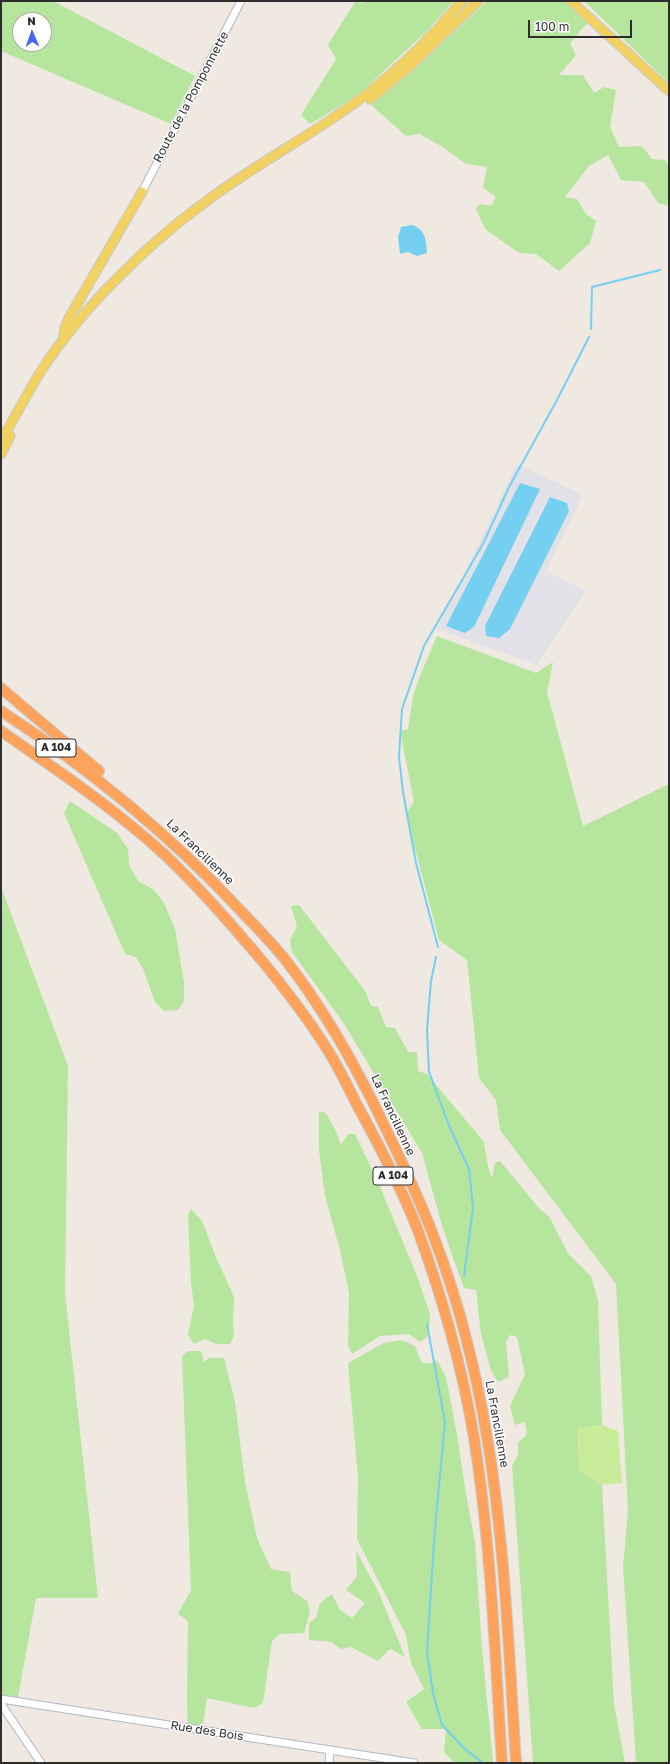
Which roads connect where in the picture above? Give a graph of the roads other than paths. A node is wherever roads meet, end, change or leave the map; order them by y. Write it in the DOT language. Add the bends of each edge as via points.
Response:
graph roads {
  1 [pos="241,1"];
  2 [pos="462,1"];
  3 [pos="478,1"];
  4 [pos="571,1"];
  5 [pos="669,91"];
  6 [pos="330,120"];
  7 [pos="142,192"];
  8 [pos="113,284"];
  9 [pos="64,340"];
  10 [pos="1,442"];
  11 [pos="1,454"];
  12 [pos="1,688"];
  13 [pos="1,711"];
  14 [pos="1,731"];
  15 [pos="108,788"];
  16 [pos="1,1699"];
  17 [pos="1,1704"];
  18 [pos="330,1750"];
  19 [pos="40,1763"];
  20 [pos="329,1763"];
  21 [pos="414,1763"];
  22 [pos="502,1763"];
  23 [pos="516,1763"];
  1 -- 7 [label="street, Route de la Pomponnette"];
  2 -- 6 [label="main road" via="403,62"];
  3 -- 6 [label="main road" via="404,72 369,99"];
  4 -- 5 [label="main road"];
  6 -- 8 [label="main road" via="208,200 167,233"];
  7 -- 9 [label="main road" via="69,318"];
  8 -- 9 [label="main road" via="91,306"];
  8 -- 11 [label="main road" via="46,376"];
  9 -- 10 [label="main road" via="42,371"];
  12 -- 15 [label="highway" via="103,775"];
  13 -- 15 [label="highway, La Francilienne / A 104"];
  14 -- 22 [label="highway, A 104" via="117,813 199,888 285,990 323,1043 387,1162 416,1227 445,1313 472,1430 485,1516"];
  15 -- 23 [label="highway, La Francilienne / A 104" via="182,851 219,887 283,957 325,1014 361,1077 399,1155 433,1234 470,1354 487,1435 503,1562"];
  16 -- 18 [label="street, Rue des Bois"];
  17 -- 19 [label="street"];
  18 -- 20 [label="street"];
  18 -- 21 [label="street, Rue des Bois"];
}
